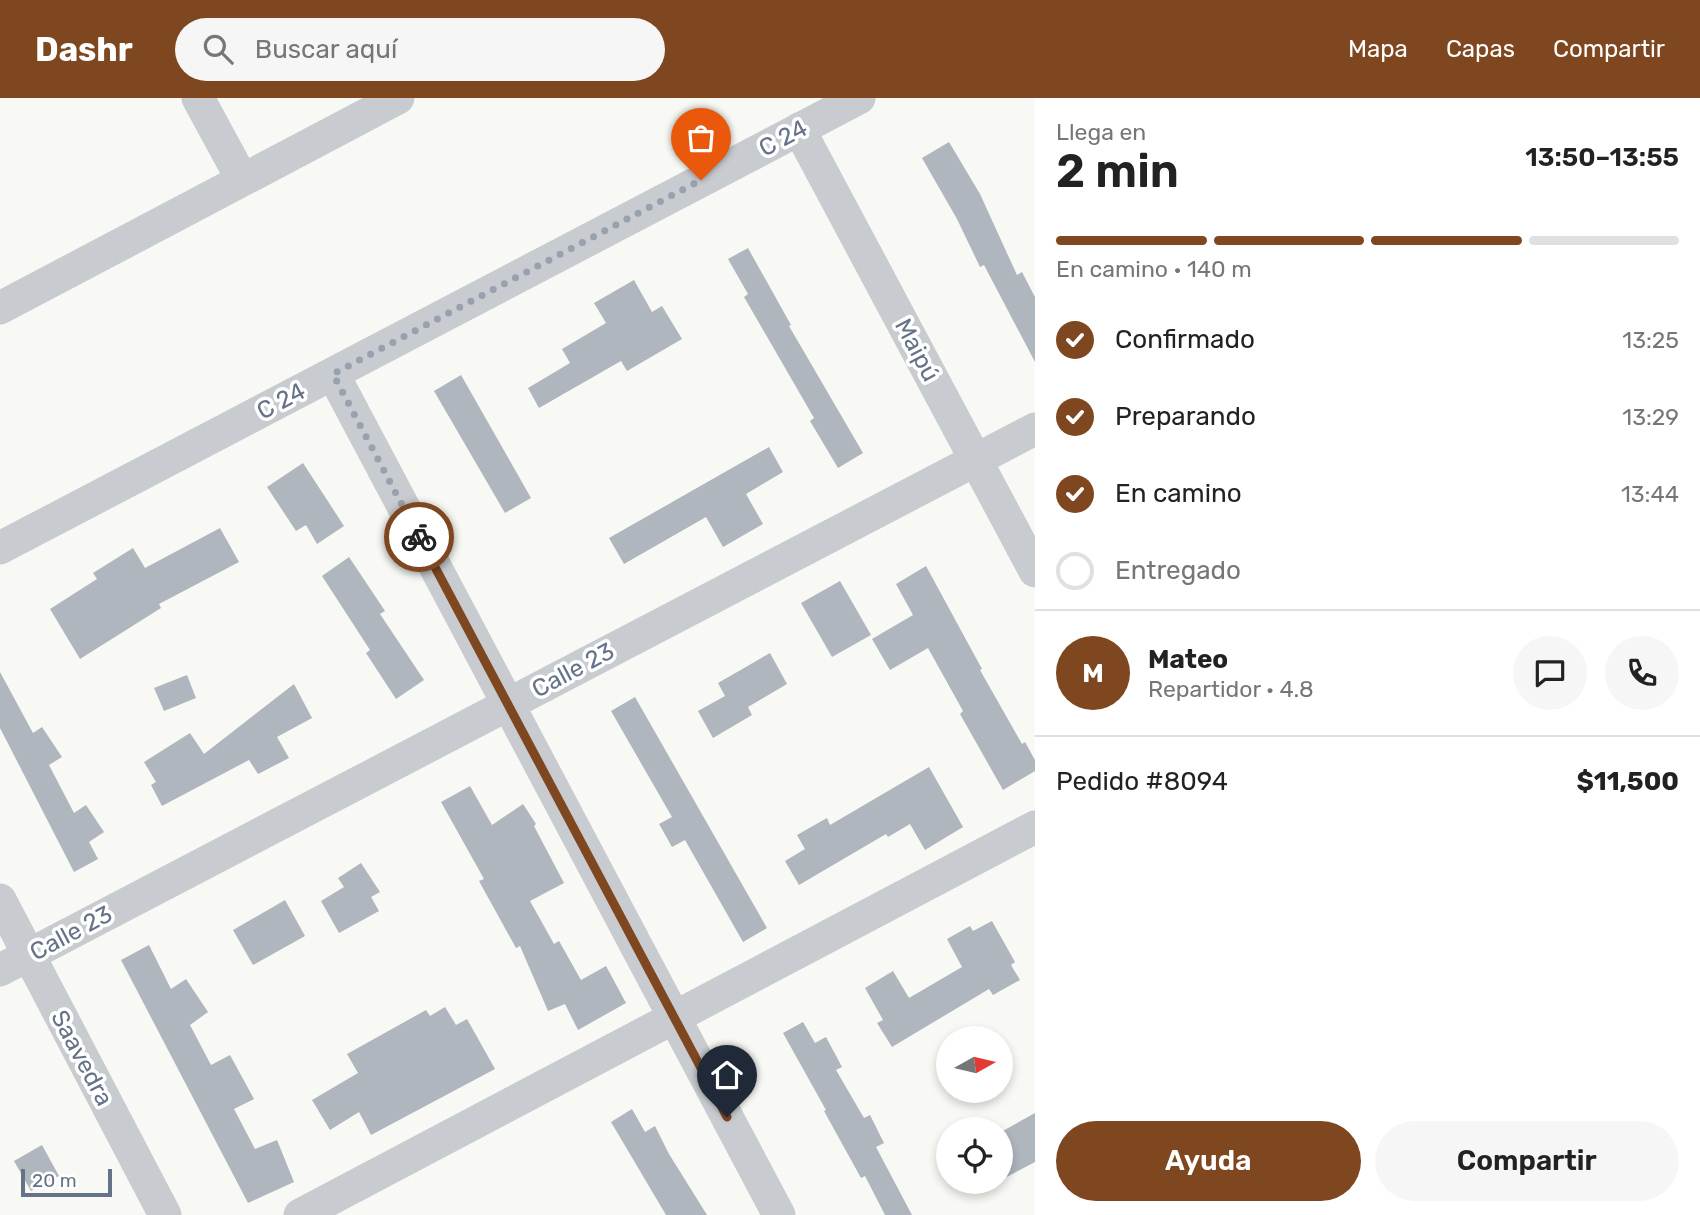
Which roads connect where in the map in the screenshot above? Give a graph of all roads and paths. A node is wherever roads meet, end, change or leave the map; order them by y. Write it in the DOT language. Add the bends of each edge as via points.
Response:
graph roads {
  1 [pos="198,98"];
  2 [pos="398,98"];
  3 [pos="859,98"];
  4 [pos="799,129"];
  5 [pos="242,179"];
  6 [pos="0,308"];
  7 [pos="333,374"];
  8 [pos="1035,429"];
  9 [pos="975,460"];
  10 [pos="0,548"];
  11 [pos="1035,571"];
  12 [pos="508,704"];
  13 [pos="1035,827"];
  14 [pos="0,900"];
  15 [pos="29,955"];
  16 [pos="0,970"];
  17 [pos="675,1019"];
  18 [pos="165,1215"];
  19 [pos="300,1215"];
  20 [pos="779,1215"];
  1 -- 5 [label="street"];
  2 -- 5 [label="street"];
  3 -- 4 [label="street, C 24"];
  4 -- 7 [label="street, C 24"];
  4 -- 9 [label="street, Maipú"];
  5 -- 6 [label="street"];
  7 -- 10 [label="street, C 24"];
  7 -- 12 [label="street"];
  8 -- 9 [label="street, Calle 23"];
  9 -- 11 [label="street, Maipú"];
  9 -- 12 [label="street, Calle 23"];
  12 -- 15 [label="street, Calle 23"];
  12 -- 17 [label="street"];
  13 -- 17 [label="street"];
  14 -- 15 [label="street, Saavedra"];
  15 -- 16 [label="street, Calle 23"];
  15 -- 18 [label="street, Saavedra"];
  17 -- 19 [label="street"];
  17 -- 20 [label="street"];
}
